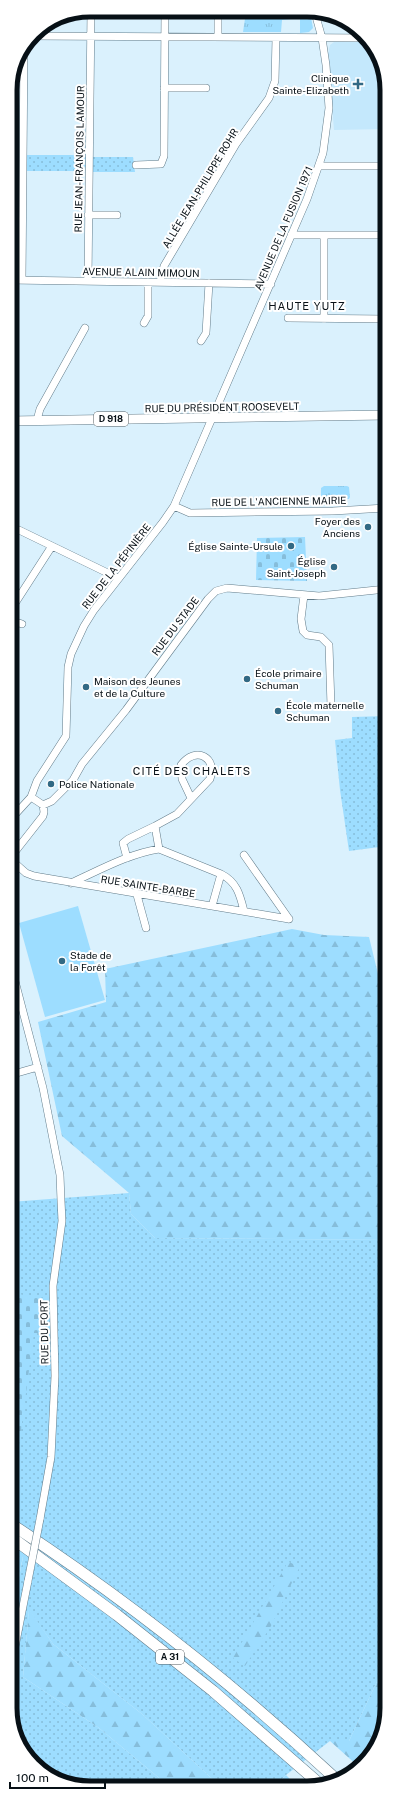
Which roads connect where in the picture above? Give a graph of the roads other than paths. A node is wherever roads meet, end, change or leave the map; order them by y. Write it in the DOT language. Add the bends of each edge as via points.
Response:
graph roads {
  1 [pos="91,17"];
  2 [pos="165,17"];
  3 [pos="218,17"];
  4 [pos="316,17"];
  5 [pos="41,36"];
  6 [pos="91,37"];
  7 [pos="164,37"];
  8 [pos="218,38"];
  9 [pos="276,38"];
  10 [pos="322,38"];
  11 [pos="359,38"];
  12 [pos="24,57"];
  13 [pos="164,88"];
  14 [pos="206,88"];
  15 [pos="136,165"];
  16 [pos="320,166"];
  17 [pos="380,166"];
  18 [pos="88,215"];
  19 [pos="118,215"];
  20 [pos="291,235"];
  21 [pos="324,235"];
  22 [pos="380,235"];
  23 [pos="17,280"];
  24 [pos="22,280"];
  25 [pos="88,281"];
  26 [pos="148,282"];
  27 [pos="160,282"];
  28 [pos="209,283"];
  29 [pos="271,284"];
  30 [pos="288,318"];
  31 [pos="324,319"];
  32 [pos="380,319"];
  33 [pos="144,323"];
  34 [pos="85,328"];
  35 [pos="201,341"];
  36 [pos="380,415"];
  37 [pos="212,418"];
  38 [pos="17,420"];
  39 [pos="37,420"];
  40 [pos="174,506"];
  41 [pos="380,508"];
  42 [pos="19,530"];
  43 [pos="52,546"];
  44 [pos="118,578"];
  45 [pos="380,590"];
  46 [pos="304,595"];
  47 [pos="17,599"];
  48 [pos="17,622"];
  49 [pos="22,624"];
  50 [pos="330,706"];
  51 [pos="30,797"];
  52 [pos="191,798"];
  53 [pos="43,806"];
  54 [pos="17,812"];
  55 [pos="155,826"];
  56 [pos="17,850"];
  57 [pos="159,850"];
  58 [pos="244,856"];
  59 [pos="127,858"];
  60 [pos="17,865"];
  61 [pos="221,874"];
  62 [pos="71,883"];
  63 [pos="137,895"];
  64 [pos="212,906"];
  65 [pos="244,911"];
  66 [pos="146,928"];
  67 [pos="17,988"];
  68 [pos="38,1067"];
  69 [pos="17,1073"];
  70 [pos="17,1528"];
  71 [pos="17,1541"];
  72 [pos="17,1637"];
  73 [pos="213,1691"];
  74 [pos="333,1776"];
  75 [pos="315,1780"];
  76 [pos="306,1781"];
  1 -- 6 [label="street, RUE JEAN-FRANÇOIS LAMOUR"];
  2 -- 7 [label="street"];
  3 -- 8 [label="street"];
  4 -- 10 [label="street, AVENUE DE LA FUSION 1971"];
  5 -- 6 [label="street"];
  6 -- 7 [label="street"];
  6 -- 18 [label="street, RUE JEAN-FRANÇOIS LAMOUR"];
  7 -- 8 [label="street"];
  7 -- 13 [label="street"];
  8 -- 9 [label="street"];
  9 -- 10 [label="street"];
  9 -- 27 [label="street, ALLÉE JEAN-PHILIPPE ROHR" via="275,81 269,98 232,150 164,266"];
  10 -- 11 [label="street"];
  10 -- 16 [label="street, AVENUE DE LA FUSION 1971" via="329,108"];
  12 -- 24 [label="street"];
  13 -- 14 [label="street"];
  13 -- 15 [label="street" via="163,161 158,164"];
  16 -- 17 [label="street"];
  16 -- 20 [label="street, AVENUE DE LA FUSION 1971"];
  18 -- 19 [label="street"];
  18 -- 25 [label="street, RUE JEAN-FRANÇOIS LAMOUR"];
  20 -- 21 [label="street"];
  20 -- 29 [label="street, AVENUE DE LA FUSION 1971"];
  21 -- 22 [label="street"];
  21 -- 31 [label="street"];
  23 -- 24 [label="street, AVENUE ALAIN MIMOUN"];
  24 -- 25 [label="street, AVENUE ALAIN MIMOUN"];
  25 -- 26 [label="street, AVENUE ALAIN MIMOUN"];
  26 -- 27 [label="street, AVENUE ALAIN MIMOUN"];
  26 -- 33 [label="street" via="148,316"];
  27 -- 28 [label="street, AVENUE ALAIN MIMOUN"];
  28 -- 29 [label="street, AVENUE ALAIN MIMOUN"];
  28 -- 35 [label="street" via="206,333"];
  29 -- 37 [label="street, AVENUE DE LA FUSION 1971"];
  30 -- 31 [label="street"];
  31 -- 32 [label="street"];
  34 -- 39 [label="street" via="40,409"];
  36 -- 37 [label="main road, RUE DU PRÉSIDENT ROOSEVELT / D 918"];
  37 -- 39 [label="main road, RUE DU PRÉSIDENT ROOSEVELT / D 918"];
  37 -- 40 [label="street, RUE DE LA PÉPINIÈRE"];
  38 -- 39 [label="main road, RUE DU PRÉSIDENT ROOSEVELT / D 918"];
  40 -- 41 [label="street, RUE DE L'ANCIENNE MAIRIE" via="190,513"];
  40 -- 44 [label="street, RUE DE LA PÉPINIÈRE"];
  42 -- 43 [label="street"];
  43 -- 44 [label="street"];
  43 -- 47 [label="street"];
  44 -- 51 [label="street, RUE DE LA PÉPINIÈRE" via="94,610 72,654 67,679 66,736 36,781"];
  45 -- 46 [label="street, RUE DU STADE" via="325,596"];
  46 -- 50 [label="street" via="301,619 303,631 307,635 321,637 329,645"];
  46 -- 53 [label="street, RUE DU STADE" via="227,588 216,590 82,764 73,780 52,801"];
  48 -- 49 [label="street"];
  51 -- 53 [label="street"];
  51 -- 54 [label="street, RUE DE LA PÉPINIÈRE"];
  52 -- 52 [label="street" via="212,773 207,759 201,755 186,758 181,765 182,779"];
  52 -- 55 [label="street" via="178,814"];
  53 -- 56 [label="street" via="43,816"];
  55 -- 57 [label="street"];
  55 -- 59 [label="street" via="124,843"];
  57 -- 59 [label="street"];
  57 -- 61 [label="street"];
  58 -- 65 [label="street, RUE SAINTE-BARBE" via="288,919"];
  59 -- 62 [label="street"];
  60 -- 62 [label="street, RUE SAINTE-BARBE" via="34,876"];
  61 -- 64 [label="street"];
  61 -- 65 [label="street" via="236,885"];
  62 -- 63 [label="street, RUE SAINTE-BARBE"];
  63 -- 64 [label="street, RUE SAINTE-BARBE"];
  63 -- 66 [label="street"];
  64 -- 65 [label="street, RUE SAINTE-BARBE"];
  67 -- 68 [label="street, RUE DU FORT"];
  68 -- 69 [label="street"];
  68 -- 72 [label="street, RUE DU FORT, bridge" via="60,1176 62,1221 53,1286 55,1376 51,1457"];
  70 -- 74 [label="highway, A 31" via="182,1647"];
  71 -- 73 [label="highway, A 31" via="117,1615"];
  73 -- 75 [label="highway, A 31"];
  73 -- 76 [label="highway"];
}
